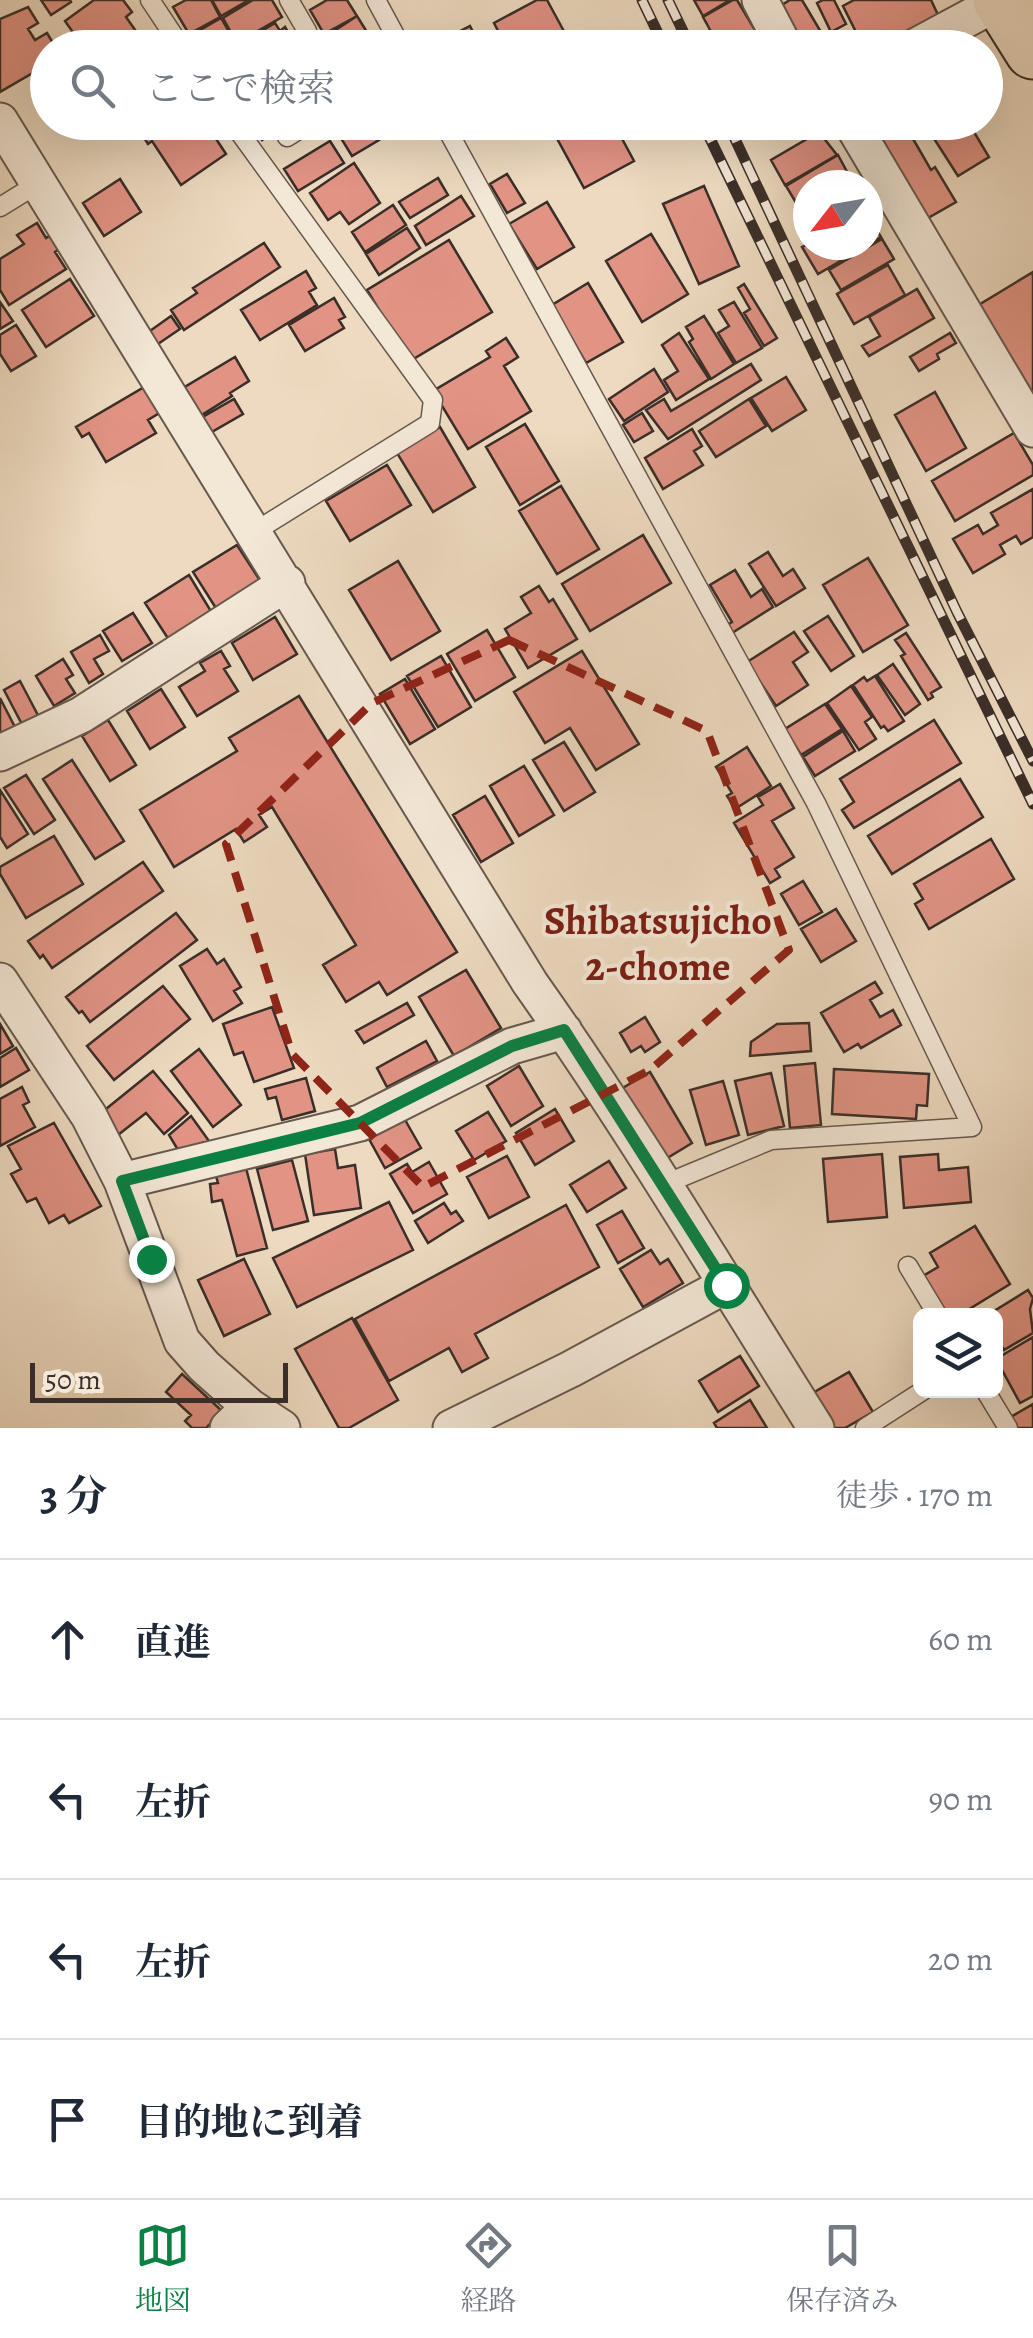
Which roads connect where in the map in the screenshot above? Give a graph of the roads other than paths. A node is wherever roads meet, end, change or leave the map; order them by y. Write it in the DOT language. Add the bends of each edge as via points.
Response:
graph roads {
  1 [pos="150,0"];
  2 [pos="289,0"];
  3 [pos="376,0"];
  4 [pos="760,0"];
  5 [pos="1001,0"];
  6 [pos="170,30"];
  7 [pos="305,30"];
  8 [pos="392,30"];
  9 [pos="776,30"];
  10 [pos="946,30"];
  11 [pos="1033,51"];
  12 [pos="0,120"];
  13 [pos="245,140"];
  14 [pos="452,140"];
  15 [pos="863,140"];
  16 [pos="38,182"];
  17 [pos="0,207"];
  18 [pos="1033,430"];
  19 [pos="254,532"];
  20 [pos="287,584"];
  21 [pos="0,753"];
  22 [pos="0,981"];
  23 [pos="564,1030"];
  24 [pos="122,1181"];
  25 [pos="665,1184"];
  26 [pos="908,1266"];
  27 [pos="726,1285"];
  28 [pos="933,1308"];
  29 [pos="913,1397"];
  30 [pos="990,1398"];
  31 [pos="239,1417"];
  32 [pos="282,1428"];
  33 [pos="451,1428"];
  34 [pos="816,1428"];
  35 [pos="865,1428"];
  36 [pos="1008,1428"];
  1 -- 6 [label="lane"];
  2 -- 7 [label="lane"];
  3 -- 8 [label="lane"];
  4 -- 9 [label="street"];
  5 -- 10 [label="street"];
  5 -- 11 [label="highway"];
  12 -- 16 [label="street"];
  13 -- 19 [label="lane" via="432,400 430,423"];
  14 -- 25 [label="lane" via="816,803 972,1127 771,1140"];
  15 -- 18 [label="street"];
  16 -- 17 [label="lane"];
  16 -- 19 [label="street"];
  19 -- 20 [label="street"];
  20 -- 21 [label="street" via="81,715"];
  20 -- 23 [label="street"];
  22 -- 24 [label="street" via="89,1116"];
  23 -- 24 [label="street" via="512,1046 360,1123"];
  23 -- 25 [label="street"];
  24 -- 31 [label="street" via="182,1341"];
  25 -- 27 [label="street"];
  26 -- 28 [label="lane"];
  27 -- 33 [label="street"];
  27 -- 34 [label="street"];
  29 -- 35 [label="lane"];
  30 -- 36 [label="lane"];
  31 -- 32 [label="street"];
}
